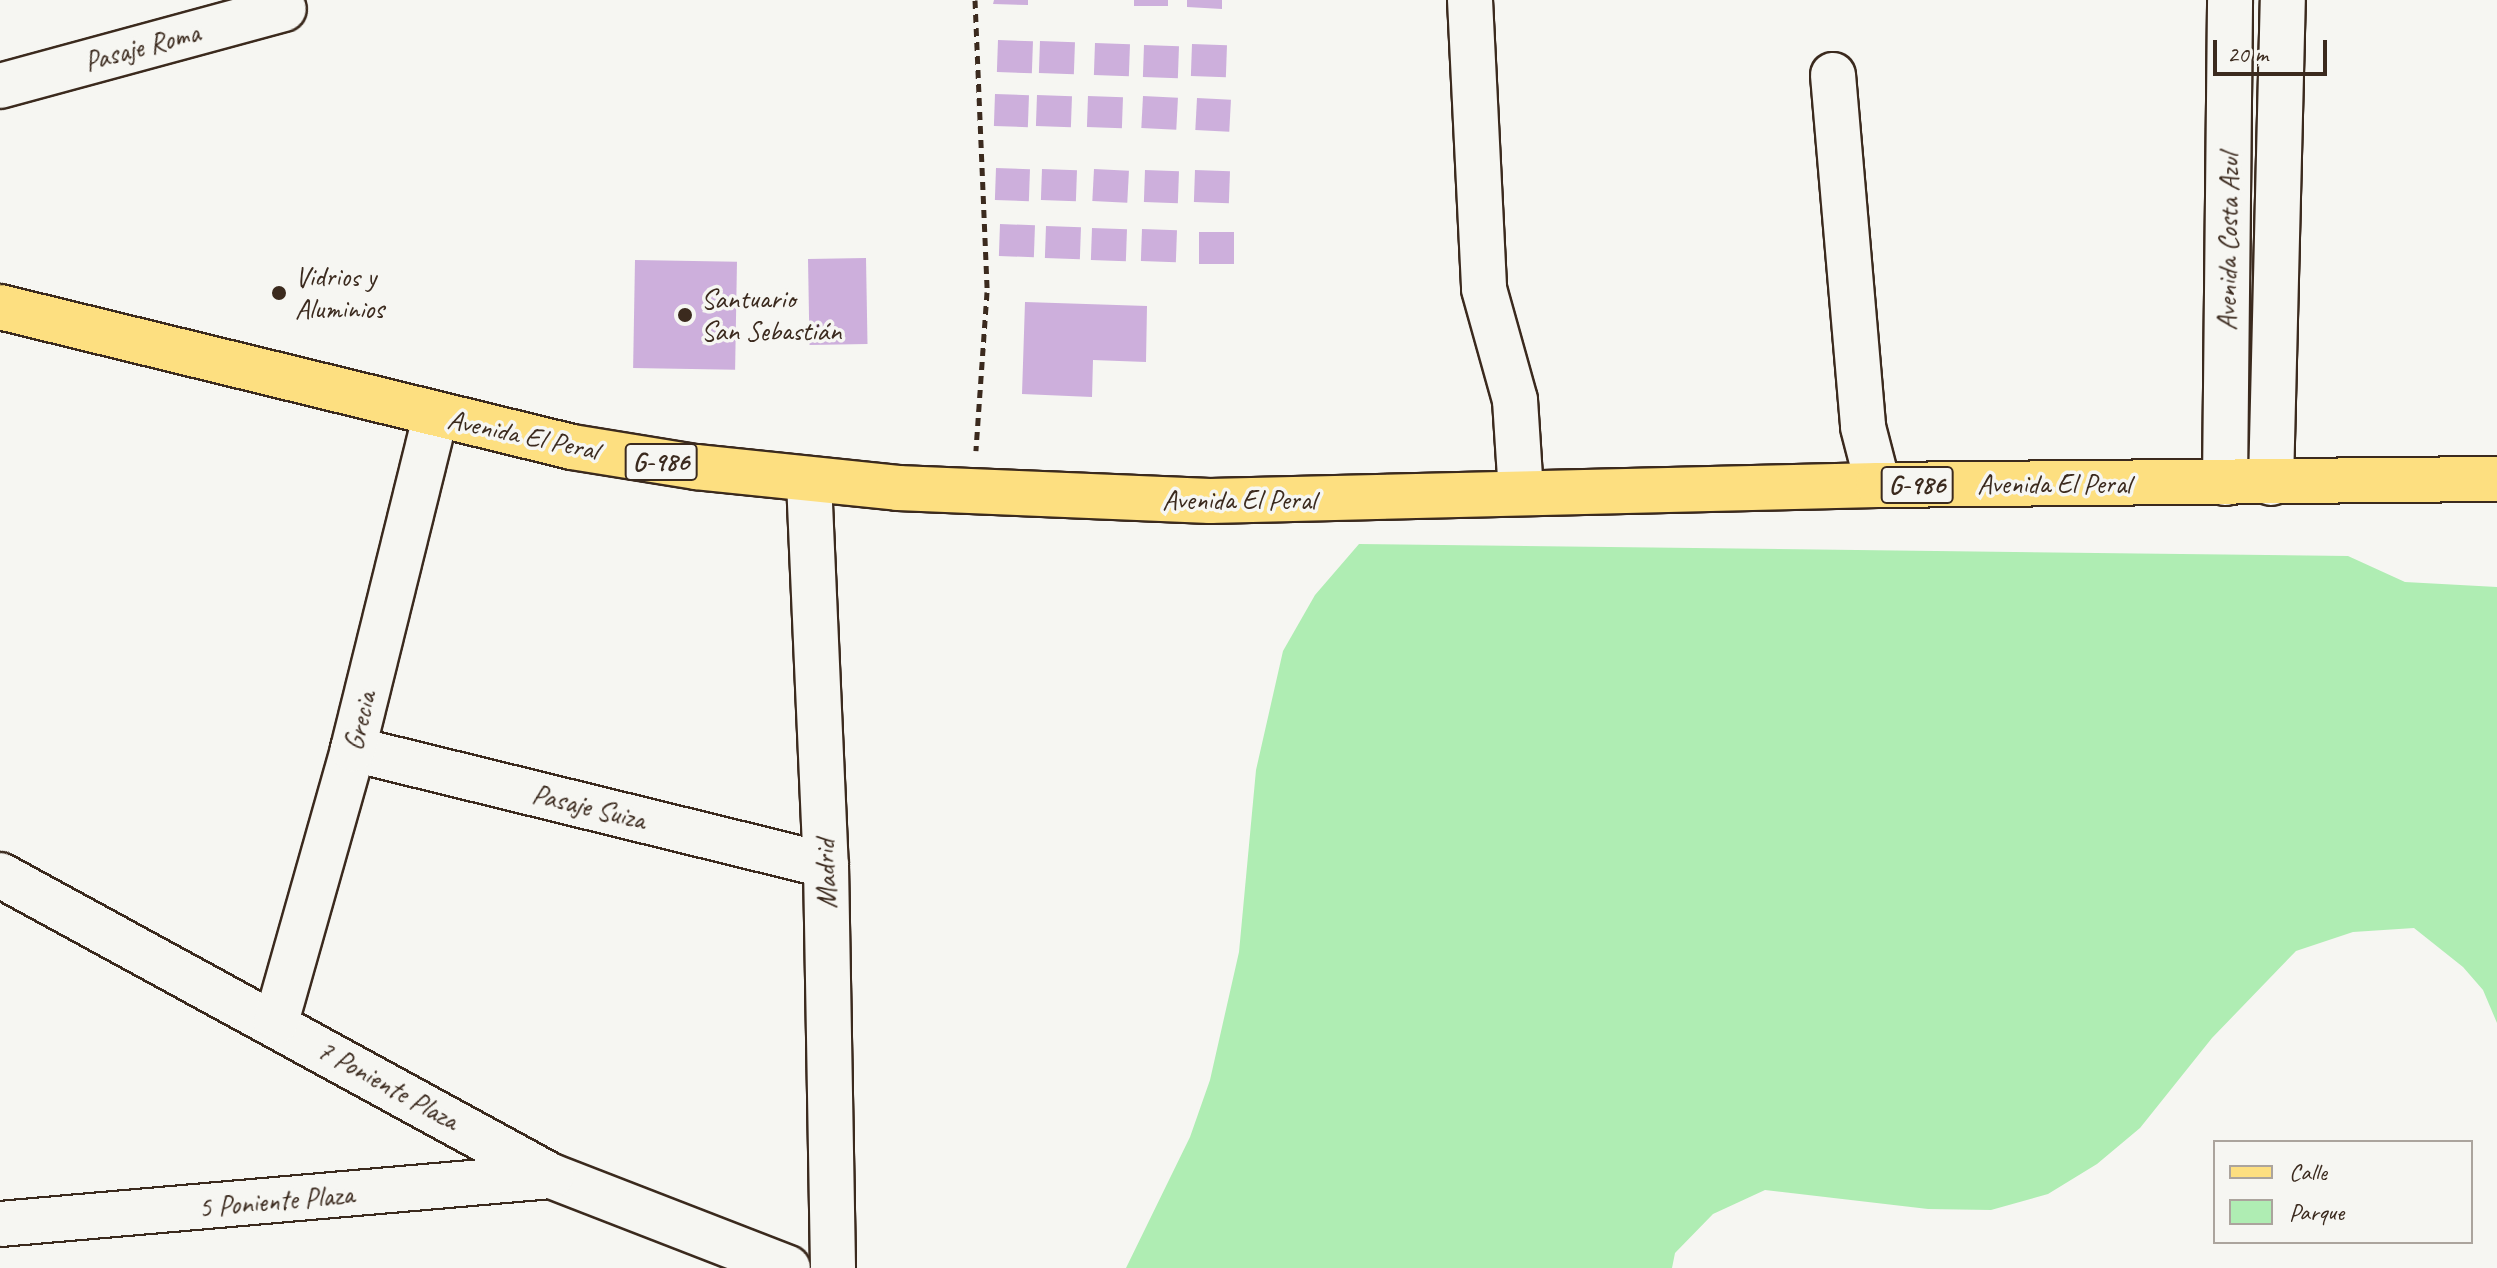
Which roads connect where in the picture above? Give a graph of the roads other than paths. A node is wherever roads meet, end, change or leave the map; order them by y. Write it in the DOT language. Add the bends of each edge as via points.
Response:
graph roads {
  1 [pos="1470,0"];
  2 [pos="2230,0"];
  3 [pos="2283,0"];
  4 [pos="284,9"];
  5 [pos="1833,75"];
  6 [pos="0,86"];
  7 [pos="0,307"];
  8 [pos="435,417"];
  9 [pos="2497,479"];
  10 [pos="809,481"];
  11 [pos="2225,483"];
  12 [pos="2271,483"];
  13 [pos="1878,485"];
  14 [pos="1521,493"];
  15 [pos="353,749"];
  16 [pos="826,865"];
  17 [pos="0,875"];
  18 [pos="276,1022"];
  19 [pos="551,1176"];
  20 [pos="0,1224"];
  21 [pos="788,1268"];
  22 [pos="833,1268"];
  1 -- 14 [label="street" via="1484,289 1515,400"];
  2 -- 11 [label="street, Avenida Costa Azul"];
  3 -- 12 [label="street, Avenida Costa Azul"];
  4 -- 6 [label="street, Pasaje Roma"];
  5 -- 13 [label="street" via="1863,427"];
  7 -- 8 [label="main road, Avenida El Peral / G-986"];
  8 -- 10 [label="main road, Avenida El Peral / G-986" via="572,447"];
  8 -- 15 [label="street, Grecia"];
  9 -- 12 [label="main road, Avenida El Peral / G-986"];
  10 -- 14 [label="main road, Avenida El Peral / G-986" via="1210,501"];
  10 -- 16 [label="street, Madrid"];
  11 -- 12 [label="main road, Avenida El Peral / G-986"];
  11 -- 13 [label="main road, Avenida El Peral / G-986"];
  13 -- 14 [label="main road, Avenida El Peral / G-986"];
  15 -- 16 [label="street, Pasaje Suiza"];
  15 -- 18 [label="street, Grecia"];
  16 -- 22 [label="street, Madrid"];
  17 -- 18 [label="street, 7 Poniente Plaza"];
  18 -- 19 [label="street, 7 Poniente Plaza"];
  19 -- 20 [label="street, 5 Poniente Plaza"];
  19 -- 21 [label="street, 7 Poniente Plaza"];
}
